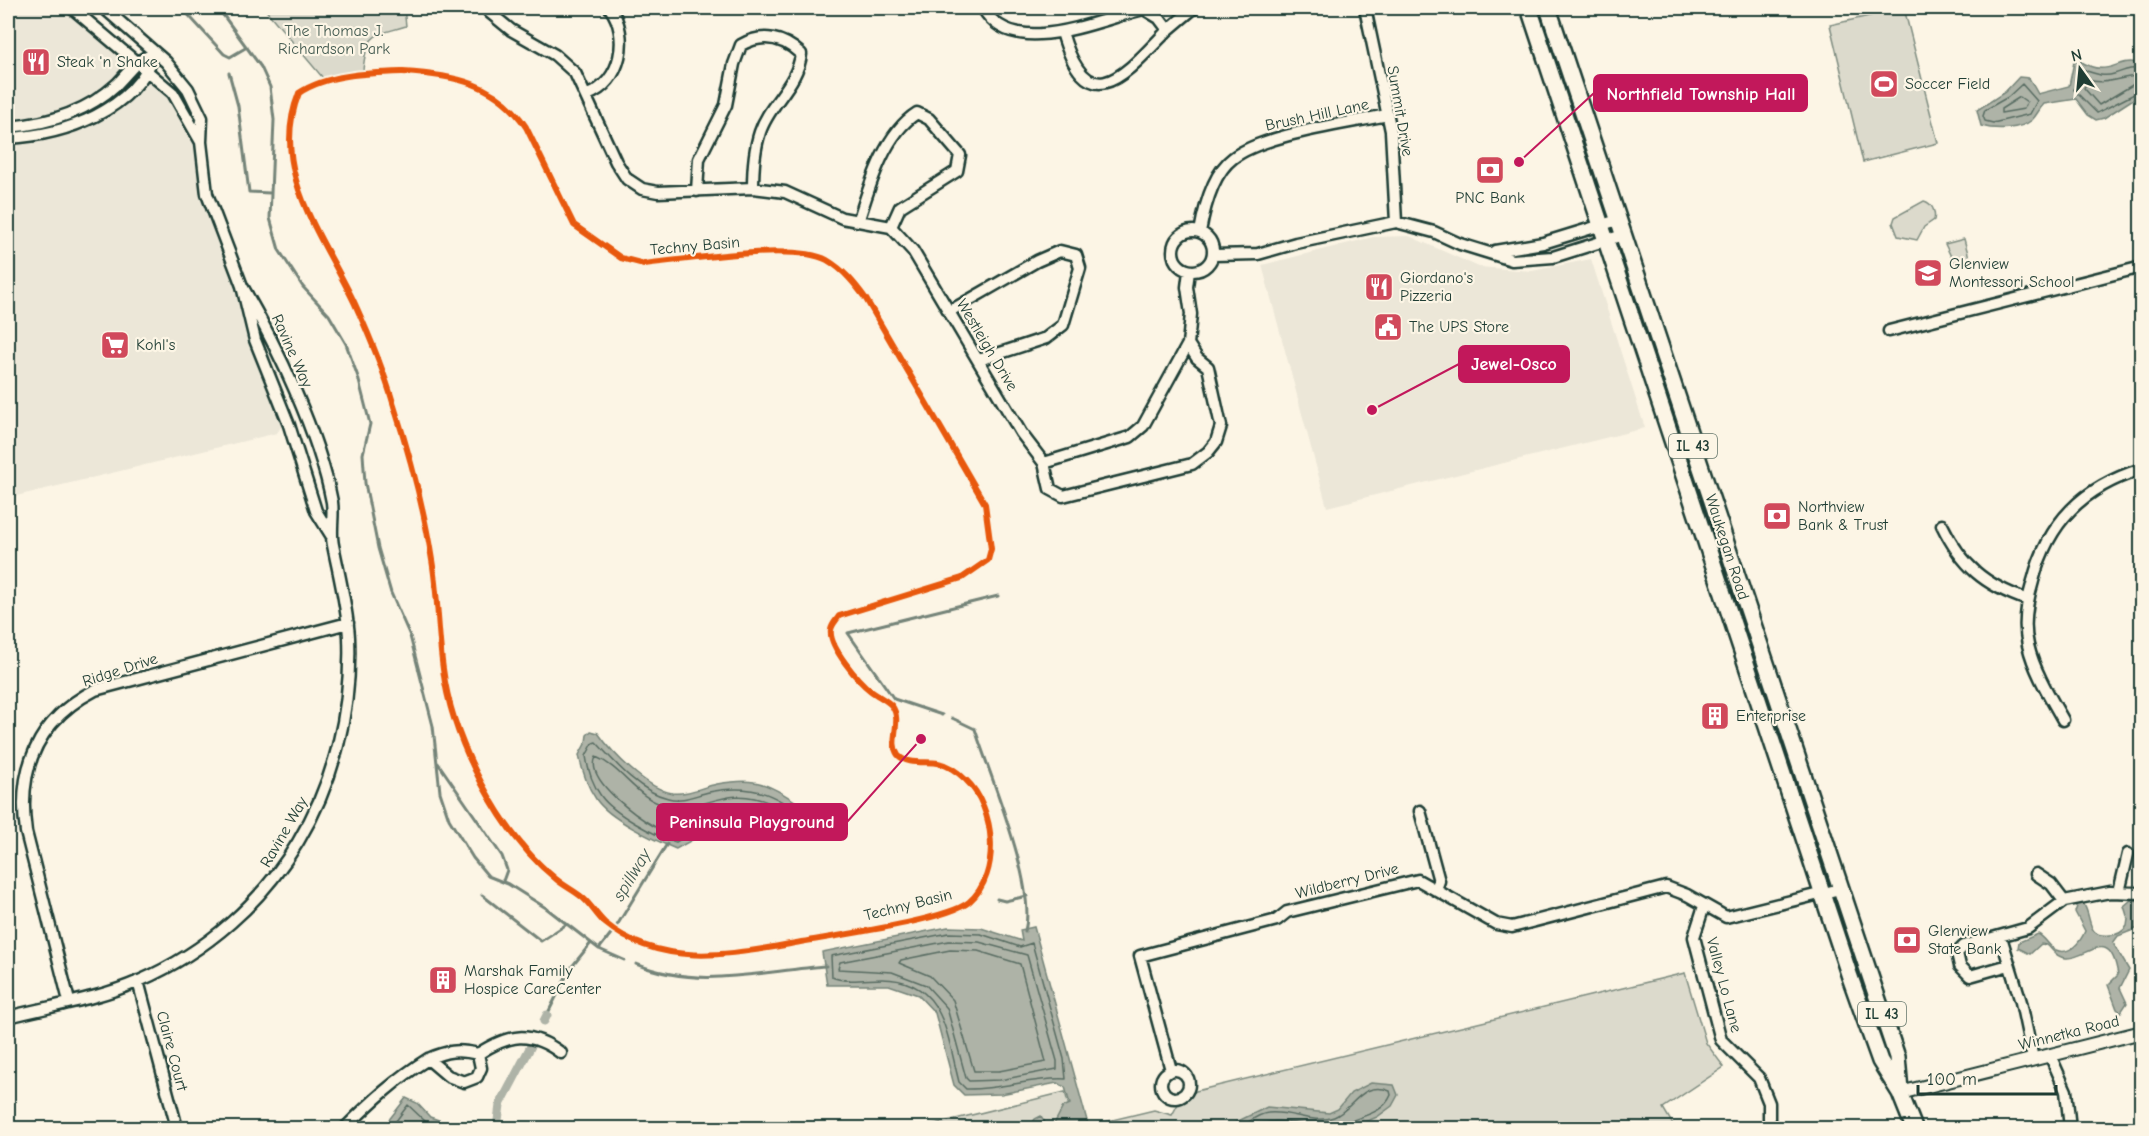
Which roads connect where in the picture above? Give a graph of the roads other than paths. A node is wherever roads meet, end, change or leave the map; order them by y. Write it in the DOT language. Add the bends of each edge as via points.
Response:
graph roads {
  1 [pos="72,8"];
  2 [pos="104,8"];
  3 [pos="489,8"];
  4 [pos="610,8"];
  5 [pos="983,8"];
  6 [pos="1194,8"];
  7 [pos="1365,8"];
  8 [pos="1529,8"];
  9 [pos="1548,8"];
  10 [pos="1168,30"];
  11 [pos="1062,32"];
  12 [pos="155,53"];
  13 [pos="136,61"];
  14 [pos="148,72"];
  15 [pos="587,95"];
  16 [pos="1387,116"];
  17 [pos="8,127"];
  18 [pos="8,138"];
  19 [pos="201,142"];
  20 [pos="753,188"];
  21 [pos="697,191"];
  22 [pos="859,219"];
  23 [pos="1618,220"];
  24 [pos="1396,222"];
  25 [pos="891,227"];
  26 [pos="1200,232"];
  27 [pos="1604,233"];
  28 [pos="1623,235"];
  29 [pos="1489,252"];
  30 [pos="1213,255"];
  31 [pos="2142,267"];
  32 [pos="1189,271"];
  33 [pos="242,286"];
  34 [pos="950,311"];
  35 [pos="1889,332"];
  36 [pos="1188,344"];
  37 [pos="979,360"];
  38 [pos="1689,435"];
  39 [pos="1673,441"];
  40 [pos="1044,463"];
  41 [pos="2142,468"];
  42 [pos="1942,525"];
  43 [pos="331,536"];
  44 [pos="2028,600"];
  45 [pos="348,623"];
  46 [pos="2063,720"];
  47 [pos="1420,811"];
  48 [pos="2128,854"];
  49 [pos="2036,874"];
  50 [pos="1436,889"];
  51 [pos="1840,889"];
  52 [pos="2119,891"];
  53 [pos="2142,893"];
  54 [pos="1822,894"];
  55 [pos="2064,901"];
  56 [pos="1704,906"];
  57 [pos="2001,937"];
  58 [pos="2009,965"];
  59 [pos="138,981"];
  60 [pos="69,1001"];
  61 [pos="8,1017"];
  62 [pos="2142,1032"];
  63 [pos="561,1053"];
  64 [pos="478,1054"];
  65 [pos="2050,1055"];
  66 [pos="428,1059"];
  67 [pos="2033,1059"];
  68 [pos="1171,1070"];
  69 [pos="1900,1093"];
  70 [pos="177,1128"];
  71 [pos="345,1128"];
  72 [pos="1769,1128"];
  73 [pos="1914,1128"];
  74 [pos="2070,1128"];
  1 -- 13 [label="street, Ravine Way"];
  2 -- 12 [label="street, Ravine Way"];
  3 -- 15 [label="street" via="511,30 568,64"];
  4 -- 15 [label="street" via="618,19 623,47 606,82 599,91"];
  5 -- 11 [label="street" via="999,25 1015,34"];
  6 -- 10 [label="street"];
  7 -- 16 [label="street, Summit Drive"];
  8 -- 27 [label="main road, Waukegan Road / IL 43"];
  9 -- 23 [label="main road, Waukegan Road / IL 43"];
  10 -- 11 [label="street" via="1159,18 1144,9"];
  10 -- 11 [label="street" via="1113,82 1098,83 1085,79 1070,62"];
  12 -- 13 [label="street"];
  12 -- 14 [label="street"];
  12 -- 19 [label="street, Ravine Way" via="188,89 202,118"];
  13 -- 14 [label="street, Ravine Way"];
  13 -- 17 [label="street" via="117,84 92,103 62,118"];
  14 -- 18 [label="street" via="108,110 66,130"];
  14 -- 19 [label="street, Ravine Way" via="173,93"];
  15 -- 21 [label="street" via="627,179 642,189 658,192"];
  16 -- 24 [label="street, Summit Drive" via="1394,159"];
  16 -- 26 [label="street, Brush Hill Lane" via="1256,143 1231,159 1216,181"];
  19 -- 33 [label="street, Ravine Way" via="207,194"];
  20 -- 21 [label="street"];
  20 -- 21 [label="street" via="760,131 799,67 801,54 777,39 754,37 741,45 737,54 726,105 699,159"];
  20 -- 22 [label="street" via="785,192 842,218"];
  22 -- 25 [label="street"];
  22 -- 25 [label="street" via="879,164 903,122 917,113 929,119 960,155 957,171 900,207"];
  23 -- 27 [label="street"];
  23 -- 28 [label="main road, Waukegan Road / IL 43"];
  24 -- 29 [label="street" via="1434,231"];
  24 -- 30 [label="street" via="1258,254"];
  25 -- 34 [label="street, Westleigh Drive" via="913,251"];
  26 -- 30 [label="street" via="1212,244"];
  26 -- 32 [label="street" via="1181,235 1173,248 1176,262"];
  27 -- 28 [label="street"];
  27 -- 29 [label="street"];
  27 -- 29 [label="street" via="1553,257 1512,260"];
  27 -- 39 [label="main road, Waukegan Road / IL 43"];
  28 -- 38 [label="main road, Waukegan Road / IL 43"];
  30 -- 32 [label="street" via="1204,268"];
  31 -- 35 [label="street"];
  32 -- 36 [label="street"];
  33 -- 43 [label="street, Ravine Way" via="255,340 289,425 316,511"];
  33 -- 43 [label="street, Ravine Way" via="268,330 320,456 332,505"];
  34 -- 37 [label="street, Westleigh Drive"];
  34 -- 37 [label="street" via="1037,261 1060,251 1076,255 1080,268 1063,325 1047,338"];
  36 -- 40 [label="street" via="1143,426 1130,437"];
  36 -- 40 [label="street, Westleigh Drive" via="1208,367 1221,426 1216,442 1205,456 1191,464 1063,496 1050,489"];
  37 -- 40 [label="street, Westleigh Drive" via="1021,433"];
  38 -- 39 [label="main road"];
  38 -- 51 [label="main road, Waukegan Road / IL 43"];
  39 -- 54 [label="main road, Waukegan Road / IL 43"];
  41 -- 44 [label="street" via="2100,485 2062,517 2039,555"];
  42 -- 44 [label="street" via="1974,572 2001,591"];
  43 -- 45 [label="street, Ravine Way"];
  44 -- 46 [label="street" via="2028,645"];
  45 -- 59 [label="street, Ravine Way" via="344,730 327,785 287,861 238,916 177,961"];
  45 -- 60 [label="street, Ridge Drive" via="102,688 81,697 49,727 24,777 22,805"];
  47 -- 50 [label="street" via="1439,881"];
  48 -- 52 [label="street"];
  49 -- 55 [label="street" via="2051,884"];
  50 -- 56 [label="street, Wildberry Drive" via="1496,924 1512,927 1666,887"];
  50 -- 68 [label="street, Wildberry Drive" via="1424,881 1412,880 1140,956"];
  51 -- 54 [label="street, Wildberry Drive"];
  51 -- 69 [label="main road, Waukegan Road / IL 43" via="1897,1057"];
  52 -- 53 [label="street"];
  52 -- 55 [label="street"];
  54 -- 56 [label="street, Wildberry Drive" via="1738,916 1726,917"];
  54 -- 69 [label="main road, Waukegan Road / IL 43" via="1880,1061"];
  55 -- 57 [label="street" via="2028,928"];
  56 -- 72 [label="street, Valley Lo Lane" via="1694,937 1721,1040 1759,1078 1769,1103"];
  57 -- 58 [label="street"];
  57 -- 58 [label="street" via="1964,946 1958,953 1960,966 1970,976"];
  58 -- 67 [label="street"];
  59 -- 60 [label="street, Ravine Way"];
  59 -- 70 [label="street, Claire Court"];
  60 -- 61 [label="street, Ravine Way"];
  62 -- 65 [label="street, Winnetka Road"];
  63 -- 64 [label="street" via="549,1044 523,1036 494,1043"];
  64 -- 66 [label="street" via="448,1051"];
  64 -- 66 [label="street" via="481,1068 477,1077 464,1082 448,1076"];
  65 -- 67 [label="street, Winnetka Road"];
  65 -- 74 [label="street" via="2066,1091"];
  66 -- 71 [label="street" via="387,1088"];
  67 -- 69 [label="street, Winnetka Road"];
  69 -- 73 [label="main road, Waukegan Road / IL 43"];
}
